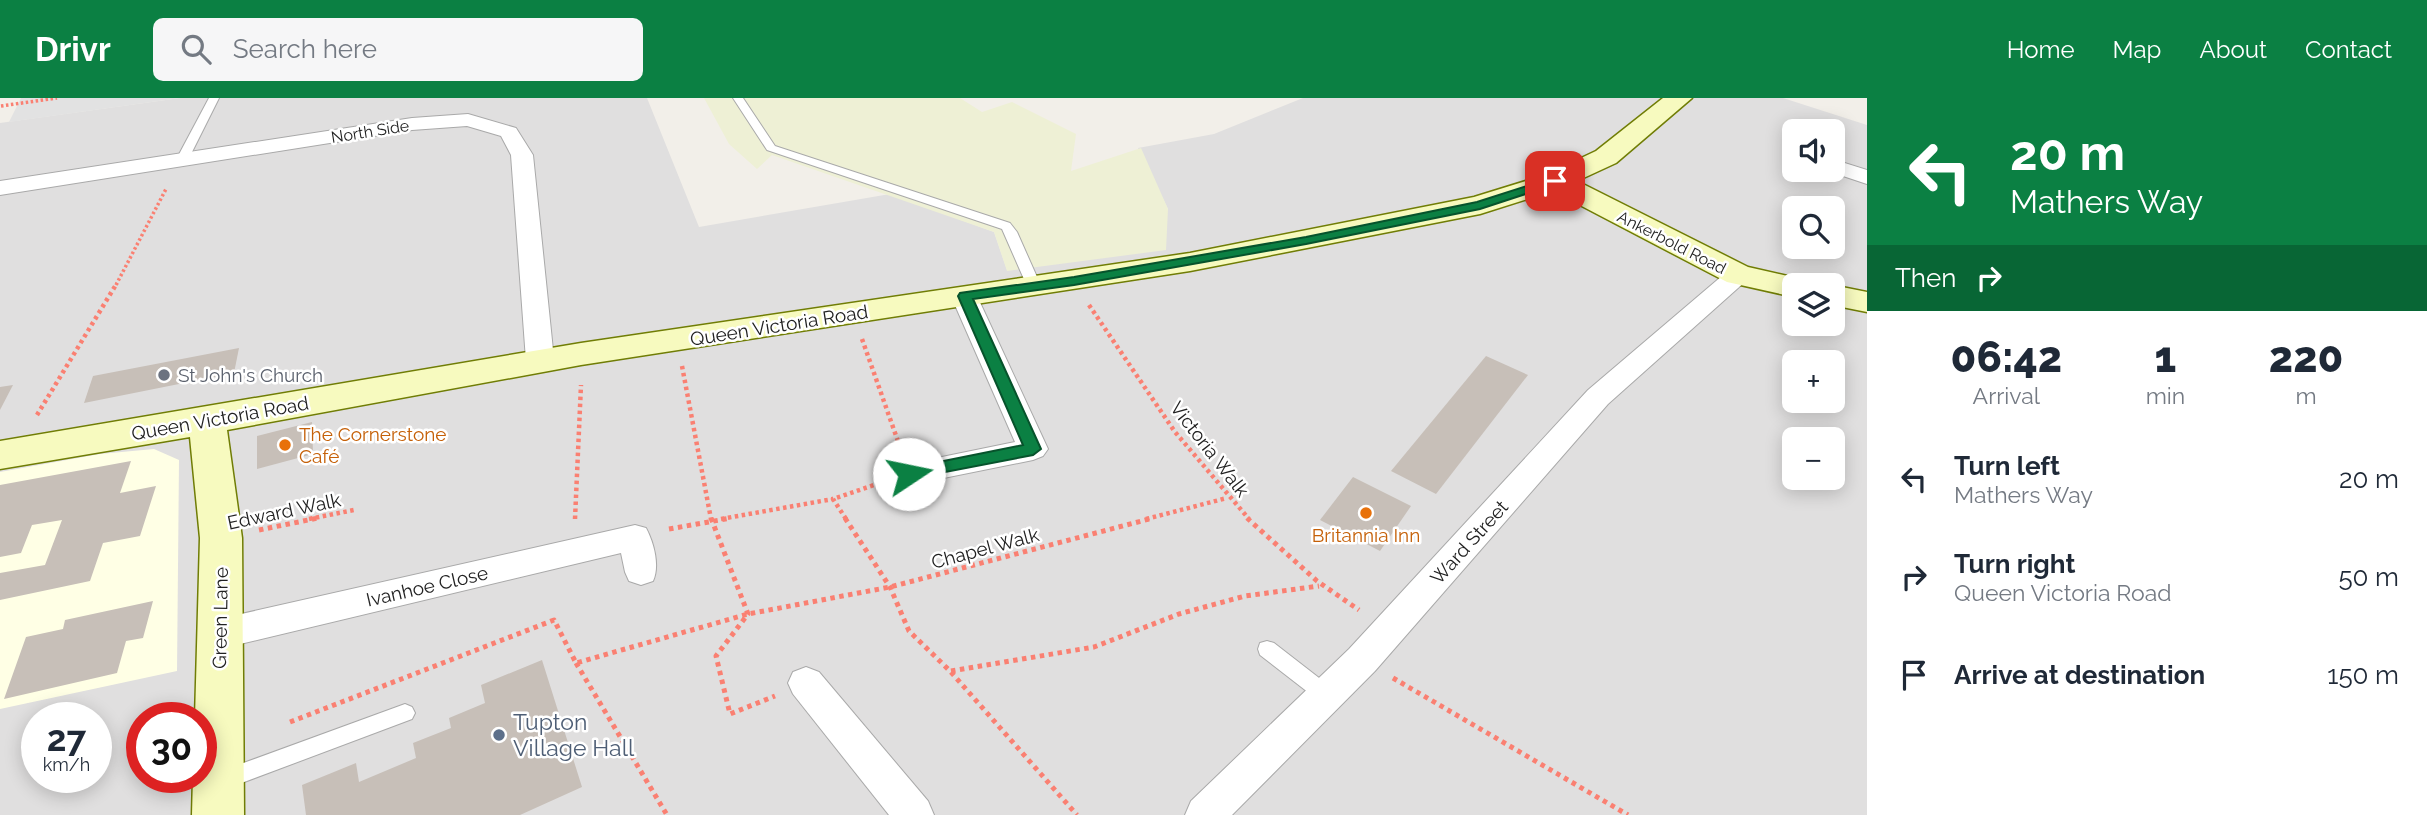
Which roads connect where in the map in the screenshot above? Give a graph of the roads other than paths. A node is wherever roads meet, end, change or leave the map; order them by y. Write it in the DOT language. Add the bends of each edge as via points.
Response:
graph roads {
  1 [pos="214,98"];
  2 [pos="738,98"];
  3 [pos="1679,98"];
  4 [pos="181,160"];
  5 [pos="1845,169"];
  6 [pos="1867,177"];
  7 [pos="1555,181"];
  8 [pos="0,188"];
  9 [pos="1738,275"];
  10 [pos="1782,284"];
  11 [pos="1034,286"];
  12 [pos="964,296"];
  13 [pos="1845,298"];
  14 [pos="1867,302"];
  15 [pos="541,360"];
  16 [pos="207,421"];
  17 [pos="7,453"];
  18 [pos="909,474"];
  19 [pos="641,572"];
  20 [pos="219,634"];
  21 [pos="1266,649"];
  22 [pos="806,683"];
  23 [pos="1325,694"];
  24 [pos="405,713"];
  25 [pos="219,799"];
  26 [pos="914,815"];
  27 [pos="1205,815"];
  1 -- 4 [label="lane"];
  2 -- 11 [label="lane" via="771,148 1006,226"];
  3 -- 7 [label="street, Queen Victoria Road" via="1606,157"];
  4 -- 8 [label="street, North Side"];
  4 -- 15 [label="street, North Side" via="412,124 468,120 509,132 522,155"];
  5 -- 6 [label="street"];
  7 -- 9 [label="street, Ankerbold Road"];
  7 -- 11 [label="street, Queen Victoria Road" via="1480,205 1293,243"];
  9 -- 10 [label="street, Ankerbold Road"];
  9 -- 23 [label="street, Ward Street" via="1598,397 1362,660"];
  11 -- 12 [label="street, Queen Victoria Road"];
  12 -- 15 [label="street, Queen Victoria Road"];
  12 -- 18 [label="street" via="1033,449"];
  13 -- 14 [label="street"];
  15 -- 16 [label="street, Queen Victoria Road"];
  16 -- 17 [label="street, Queen Victoria Road"];
  16 -- 20 [label="street, Green Lane" via="221,538"];
  19 -- 20 [label="street, Ivanhoe Close" via="635,537"];
  20 -- 25 [label="street, Green Lane"];
  21 -- 23 [label="lane"];
  22 -- 26 [label="street"];
  23 -- 27 [label="street, Ward Street"];
  24 -- 25 [label="lane"];
}
